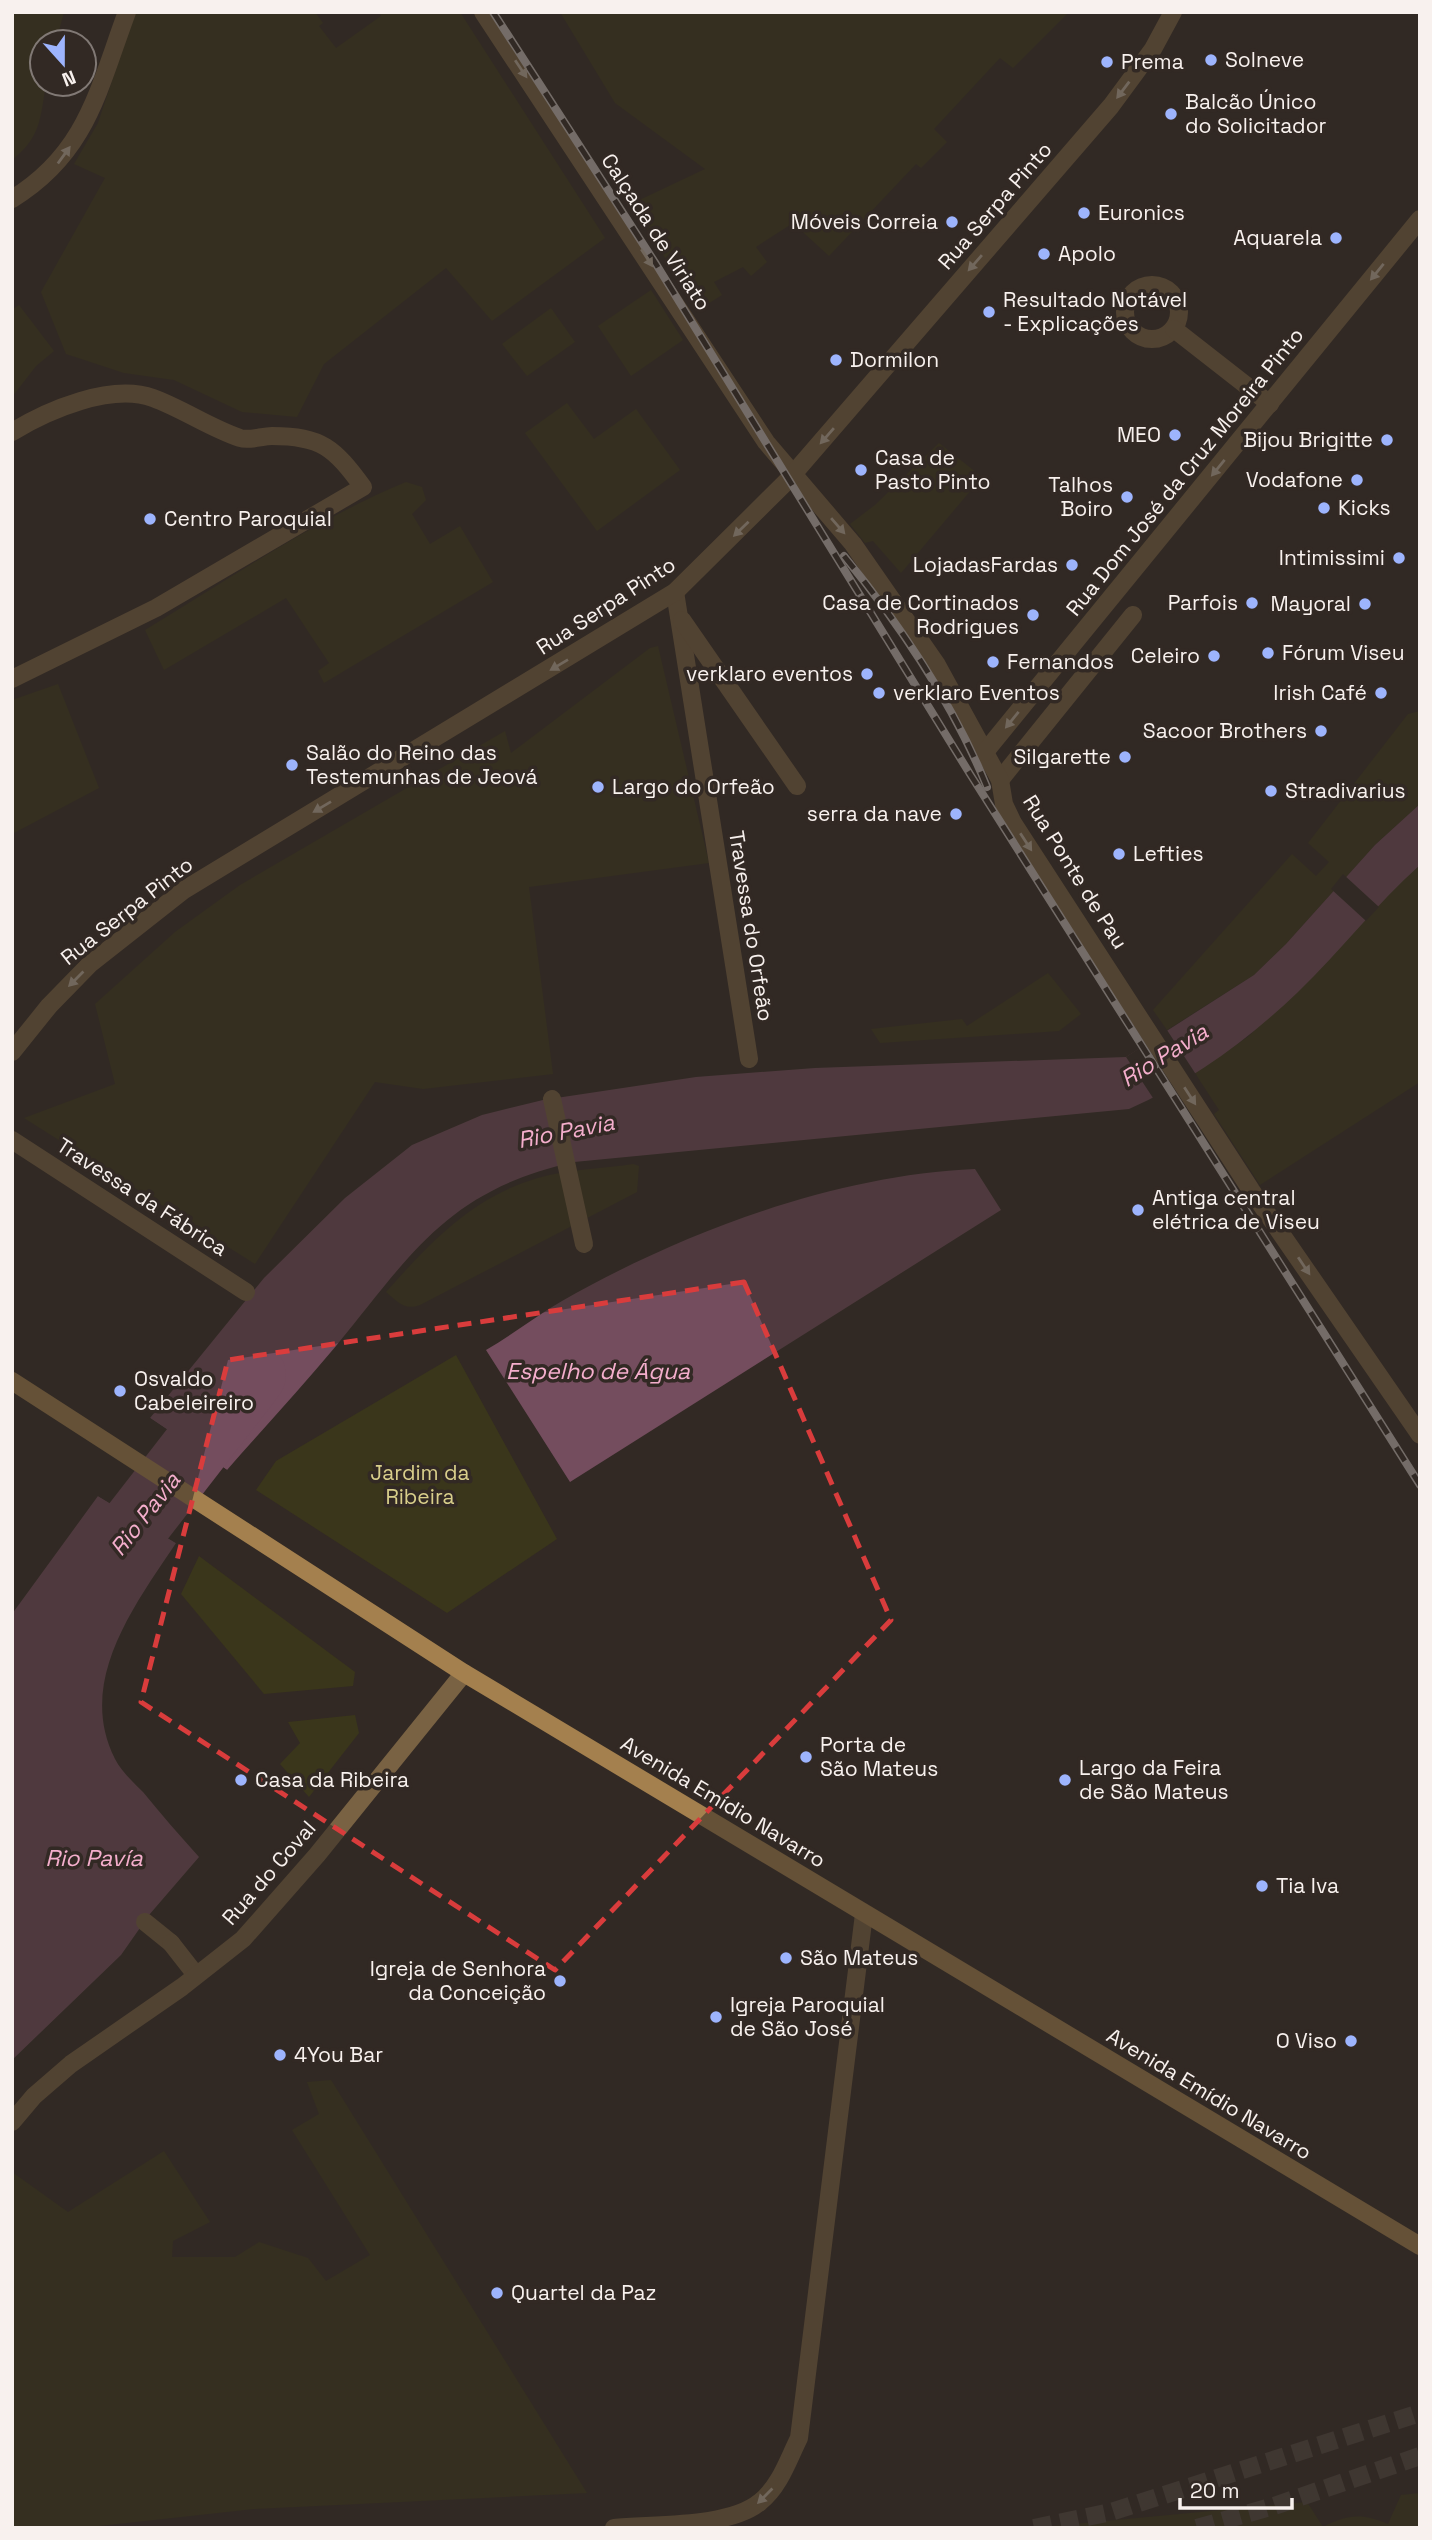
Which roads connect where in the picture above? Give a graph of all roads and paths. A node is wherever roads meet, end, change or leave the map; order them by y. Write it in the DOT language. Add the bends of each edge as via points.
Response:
graph roads {
  1 [pos="127,12"];
  2 [pos="483,12"];
  3 [pos="1173,12"];
  4 [pos="12,199"];
  5 [pos="1420,219"];
  6 [pos="1174,329"];
  7 [pos="1270,404"];
  8 [pos="12,432"];
  9 [pos="793,475"];
  10 [pos="675,592"];
  11 [pos="1133,615"];
  12 [pos="680,617"];
  13 [pos="12,679"];
  14 [pos="985,752"];
  15 [pos="1000,780"];
  16 [pos="797,786"];
  17 [pos="12,1052"];
  18 [pos="750,1059"];
  19 [pos="552,1099"];
  20 [pos="12,1140"];
  21 [pos="584,1244"];
  22 [pos="246,1292"];
  23 [pos="12,1381"];
  24 [pos="1420,1435"];
  25 [pos="464,1673"];
  26 [pos="864,1914"];
  27 [pos="145,1922"];
  28 [pos="196,1975"];
  29 [pos="12,2122"];
  30 [pos="1420,2246"];
  31 [pos="614,2528"];
  4 -- 1 [label="street, one-way" via="53,169 77,137"];
  2 -- 9 [label="street, Calçada de Viriato, one-way" via="766,442"];
  3 -- 9 [label="street, Rua Serpa Pinto, one-way" via="1153,49 1111,106"];
  5 -- 7 [label="street, Rua Dom José da Cruz Moreira Pinto, one-way"];
  6 -- 7 [label="street"];
  7 -- 14 [label="street, Rua Dom José da Cruz Moreira Pinto, one-way"];
  8 -- 13 [label="street" via="40,415 118,391 151,397 243,439 313,438 344,461 363,487 156,608"];
  9 -- 10 [label="street, Rua Serpa Pinto, one-way"];
  9 -- 14 [label="street, Rua Ponte de Pau, one-way" via="894,600 937,665"];
  10 -- 12 [label="street, Travessa do Orfeão"];
  10 -- 17 [label="street, Rua Serpa Pinto, one-way" via="184,890 90,964"];
  11 -- 15 [label="street"];
  12 -- 16 [label="street"];
  12 -- 18 [label="street, Travessa do Orfeão"];
  14 -- 15 [label="street, Rua Ponte de Pau"];
  15 -- 24 [label="street, Rua Ponte de Pau, one-way" via="1013,823 1251,1190"];
  19 -- 21 [label="street"];
  20 -- 22 [label="street, Travessa da Fábrica"];
  23 -- 25 [label="main road, Avenida Emídio Navarro"];
  25 -- 26 [label="main road, Avenida Emídio Navarro"];
  25 -- 28 [label="street, Rua do Coval" via="243,1939"];
  26 -- 30 [label="main road, Avenida Emídio Navarro"];
  26 -- 31 [label="street, one-way" via="799,2438 778,2482 759,2503 727,2518"];
  27 -- 28 [label="street"];
  28 -- 29 [label="street, Rua do Coval" via="71,2064"];
}
